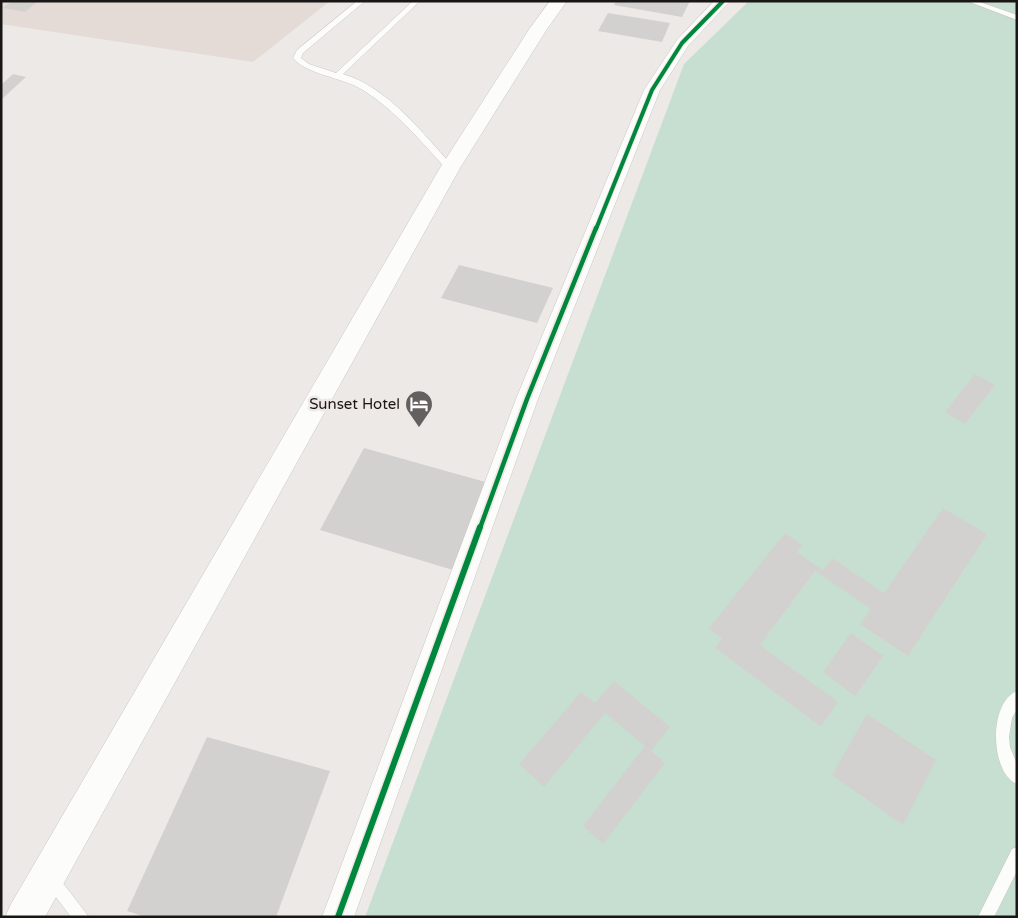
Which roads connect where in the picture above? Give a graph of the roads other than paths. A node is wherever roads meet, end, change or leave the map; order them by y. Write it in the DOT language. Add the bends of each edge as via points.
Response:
graph roads {
  1 [pos="362,1"];
  2 [pos="416,1"];
  3 [pos="559,1"];
  4 [pos="723,1"];
  5 [pos="970,1"];
  6 [pos="1017,18"];
  7 [pos="339,74"];
  8 [pos="450,168"];
  9 [pos="1017,698"];
  10 [pos="1017,777"];
  11 [pos="1017,854"];
  12 [pos="48,874"];
  13 [pos="24,917"];
  14 [pos="81,917"];
  15 [pos="338,917"];
  16 [pos="986,917"];
  1 -- 7 [label="lane" via="300,52 297,58 301,64"];
  2 -- 7 [label="lane"];
  3 -- 8 [label="main road"];
  4 -- 15 [label="street" via="682,43 652,90 527,398"];
  5 -- 6 [label="lane"];
  7 -- 8 [label="lane" via="368,88 390,105"];
  8 -- 12 [label="main road"];
  9 -- 10 [label="lane" via="1007,708 1001,727 1004,750"];
  11 -- 16 [label="lane"];
  12 -- 13 [label="main road"];
  12 -- 14 [label="lane"];
}
